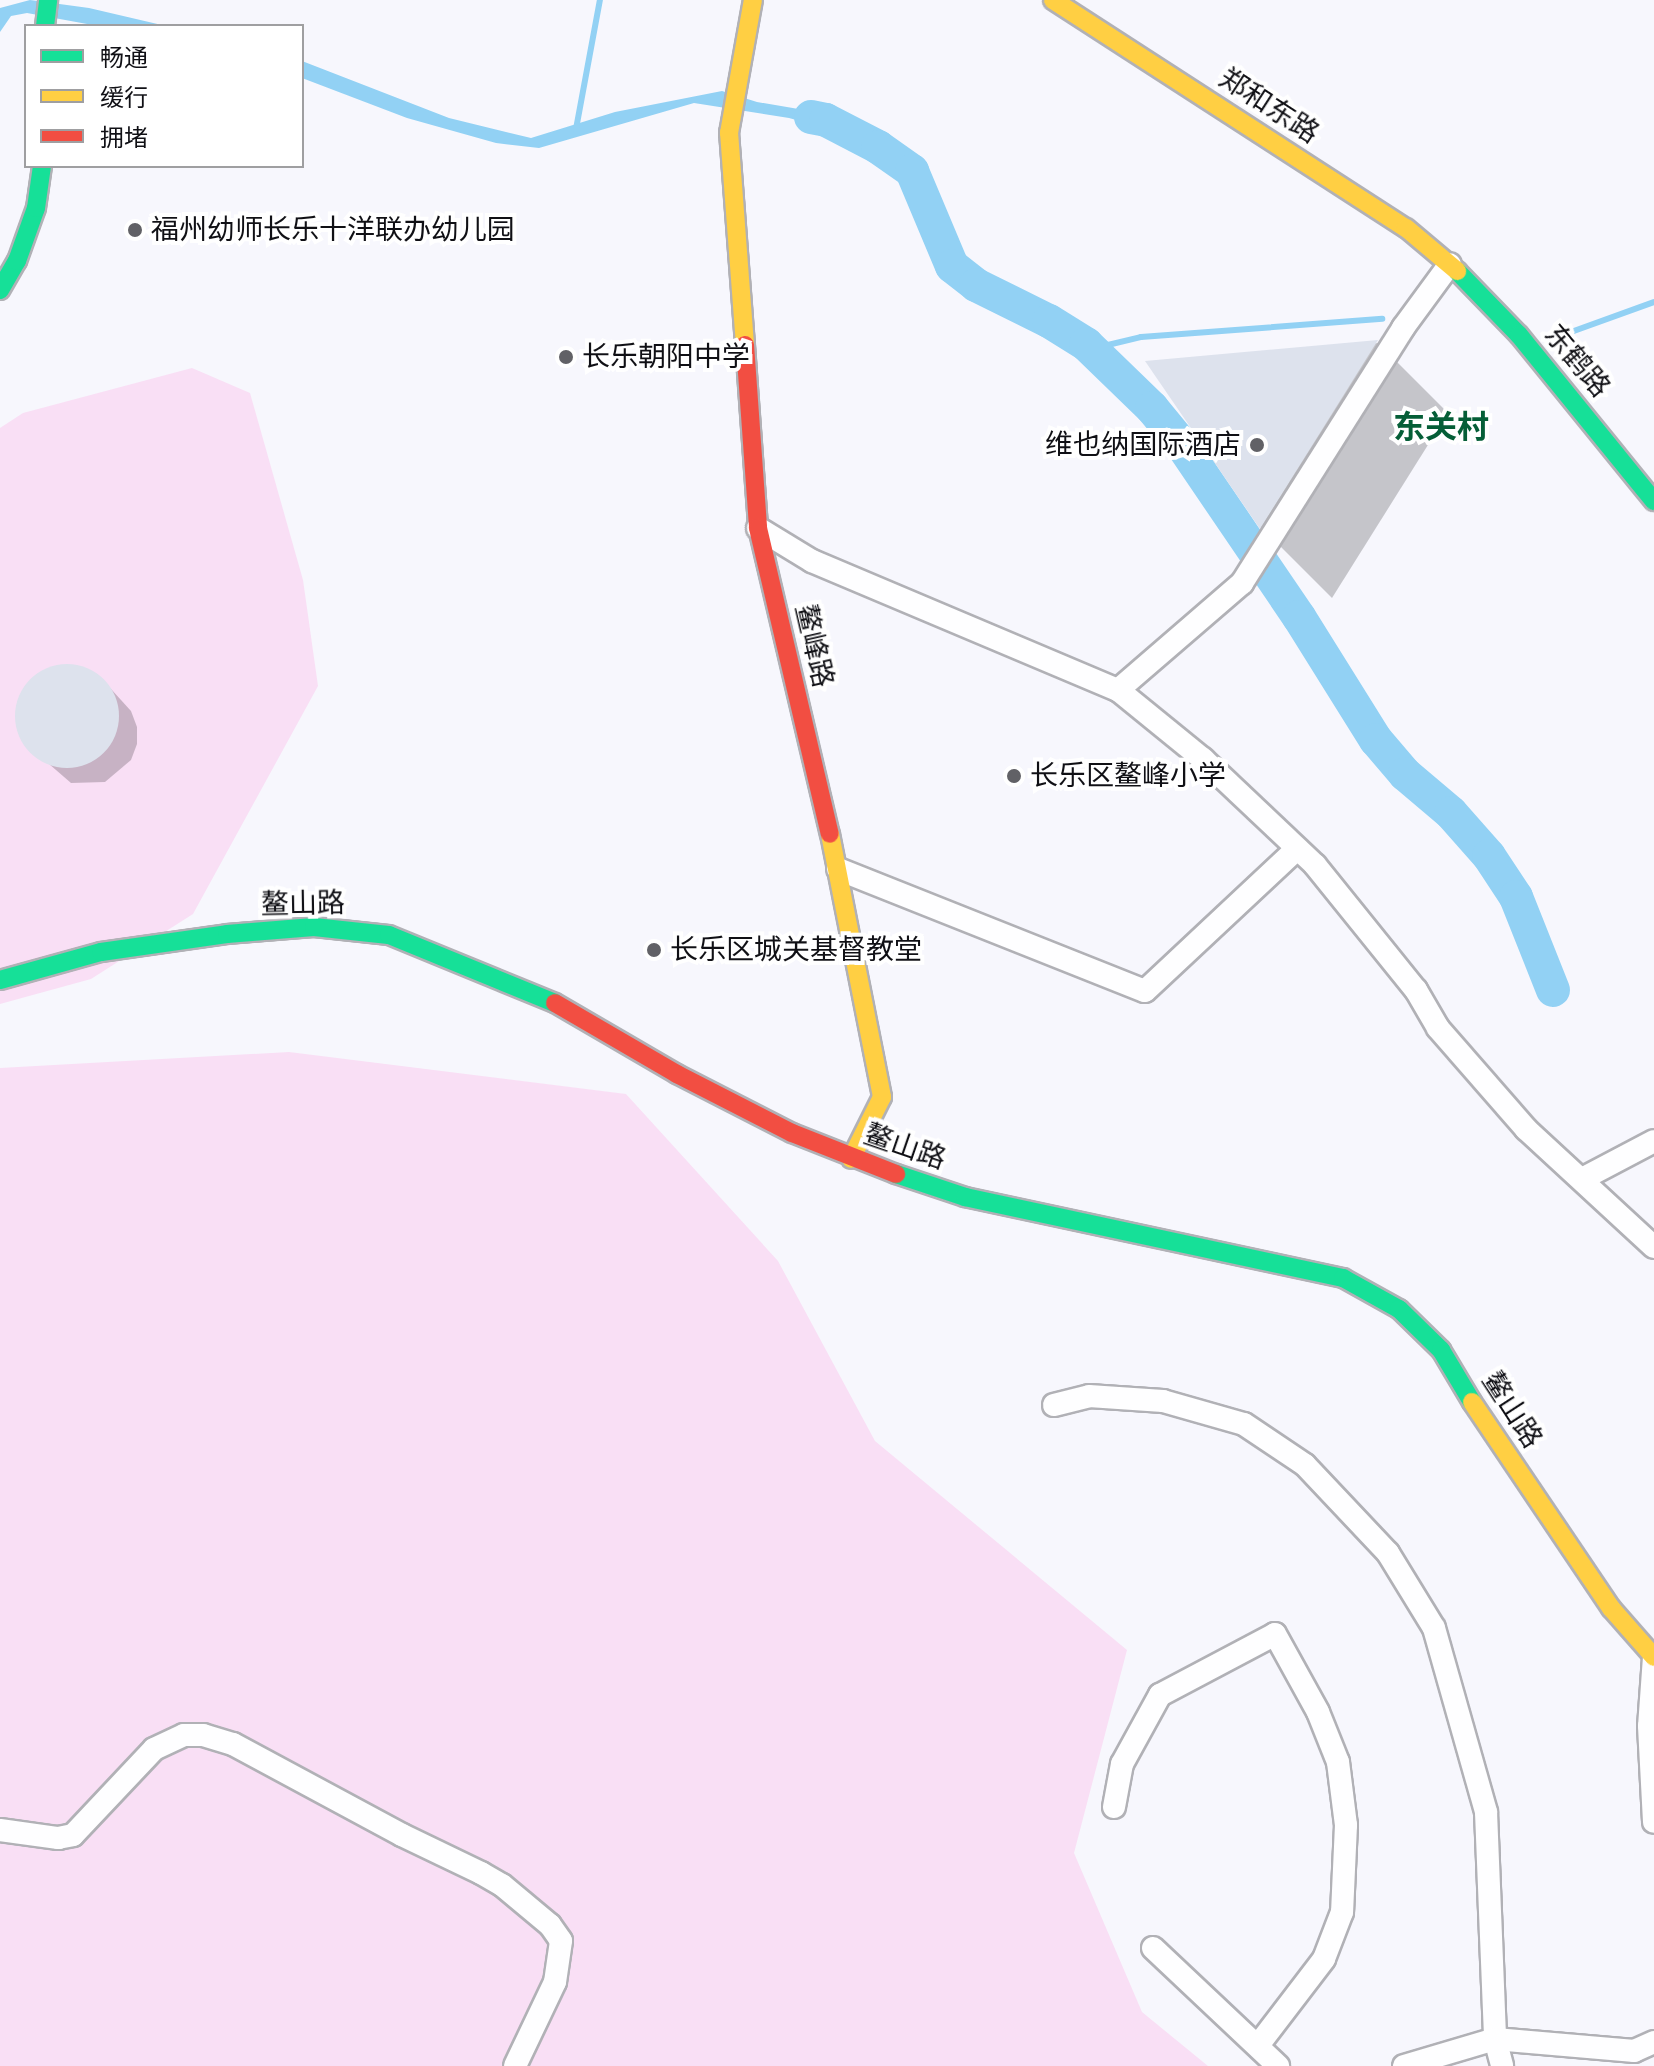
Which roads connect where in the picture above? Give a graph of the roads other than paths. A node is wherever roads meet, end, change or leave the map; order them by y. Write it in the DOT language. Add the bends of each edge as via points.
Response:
graph roads {
  1 [pos="48,0"];
  2 [pos="63,0"];
  3 [pos="753,0"];
  4 [pos="1053,0"];
  5 [pos="45,24"];
  6 [pos="60,24"];
  7 [pos="24,165"];
  8 [pos="42,168"];
  9 [pos="0,255"];
  10 [pos="1450,264"];
  11 [pos="0,290"];
  12 [pos="1654,501"];
  13 [pos="758,528"];
  14 [pos="1118,690"];
  15 [pos="1297,849"];
  16 [pos="838,869"];
  17 [pos="0,980"];
  18 [pos="1654,1141"];
  19 [pos="851,1159"];
  20 [pos="1582,1179"];
  21 [pos="1654,1247"];
  22 [pos="1054,1405"];
  23 [pos="1654,1657"];
  24 [pos="1114,1807"];
  25 [pos="1654,1822"];
  26 [pos="0,1830"];
  27 [pos="1153,1948"];
  28 [pos="1495,2039"];
  29 [pos="1654,2042"];
  30 [pos="1259,2044"];
  31 [pos="515,2066"];
  32 [pos="1278,2066"];
  33 [pos="1404,2066"];
  34 [pos="1502,2066"];
  1 -- 5 [label="street"];
  2 -- 6 [label="street"];
  3 -- 13 [label="street, 鳌峰路" via="730,129"];
  4 -- 10 [label="street, 郑和东路" via="1406,228"];
  7 -- 9 [label="street" via="15,221"];
  8 -- 11 [label="street" via="36,208"];
  10 -- 12 [label="street, 东鹤路" via="1519,335"];
  10 -- 14 [label="street" via="1403,328 1242,583"];
  13 -- 14 [label="street" via="812,561"];
  13 -- 16 [label="street, 鳌峰路"];
  14 -- 15 [label="street" via="1203,759"];
  15 -- 16 [label="street" via="1145,991"];
  15 -- 20 [label="street" via="1416,990 1438,1028 1526,1129"];
  16 -- 19 [label="street, 鳌峰路" via="882,1097"];
  17 -- 19 [label="street, 鳌山路" via="101,952 227,934 314,927 389,935 560,1005 690,1080"];
  18 -- 20 [label="street"];
  19 -- 23 [label="street, 鳌山路" via="965,1197 1343,1278 1399,1309 1441,1350 1611,1608"];
  20 -- 21 [label="street"];
  22 -- 28 [label="street" via="1089,1396 1163,1401 1244,1424 1305,1465 1388,1553 1434,1628 1486,1812"];
  23 -- 25 [label="street" via="1649,1726"];
  24 -- 30 [label="street" via="1122,1764 1160,1695 1275,1634 1318,1712 1338,1762 1346,1825 1342,1912 1324,1959"];
  26 -- 31 [label="street" via="58,1838 73,1835 154,1749 184,1735 233,1744 492,1879 550,1925 561,1941 555,1982"];
  27 -- 30 [label="street"];
  28 -- 29 [label="street" via="1634,2051"];
  28 -- 33 [label="street"];
  28 -- 34 [label="street"];
  30 -- 32 [label="street"];
}
